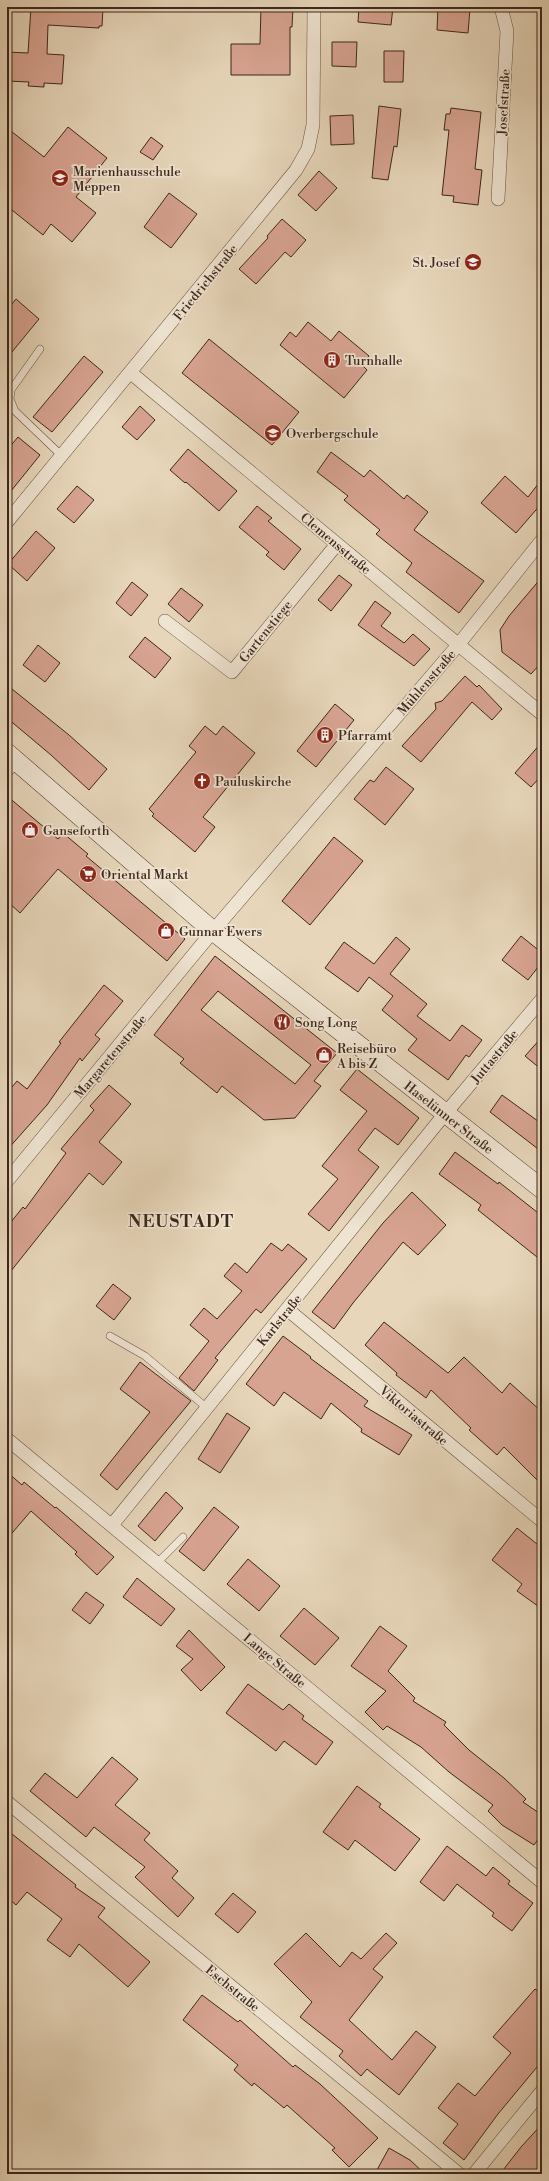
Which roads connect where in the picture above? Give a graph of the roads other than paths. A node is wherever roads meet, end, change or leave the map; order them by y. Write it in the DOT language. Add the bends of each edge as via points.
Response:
graph roads {
  1 [pos="314,7"];
  2 [pos="501,7"];
  3 [pos="498,199"];
  4 [pos="40,349"];
  5 [pos="131,373"];
  6 [pos="62,456"];
  7 [pos="7,522"];
  8 [pos="542,540"];
  9 [pos="337,544"];
  10 [pos="165,621"];
  11 [pos="458,645"];
  12 [pos="542,714"];
  13 [pos="10,761"];
  14 [pos="213,931"];
  15 [pos="542,999"];
  16 [pos="445,1114"];
  17 [pos="7,1181"];
  18 [pos="542,1189"];
  19 [pos="287,1309"];
  20 [pos="110,1336"];
  21 [pos="208,1408"];
  22 [pos="7,1440"];
  23 [pos="542,1521"];
  24 [pos="112,1525"];
  25 [pos="183,1537"];
  26 [pos="157,1563"];
  27 [pos="7,1802"];
  28 [pos="542,1882"];
  29 [pos="542,2091"];
  30 [pos="459,2174"];
  31 [pos="474,2174"];
  1 -- 5 [label="street, Friedrichstraße" via="313,125 308,149 296,170"];
  2 -- 3 [label="street, Josefstraße" via="507,31"];
  4 -- 6 [label="lane" via="11,390 10,399 15,411"];
  5 -- 6 [label="street, Friedrichstraße"];
  5 -- 9 [label="street, Clemensstraße"];
  6 -- 7 [label="street, Friedrichstraße"];
  8 -- 11 [label="street, Mühlenstraße"];
  9 -- 10 [label="street, Gartenstiege" via="232,672"];
  9 -- 11 [label="street, Clemensstraße"];
  11 -- 12 [label="street, Clemensstraße"];
  11 -- 14 [label="street, Mühlenstraße"];
  13 -- 14 [label="street, Haselünner Straße"];
  14 -- 16 [label="street, Haselünner Straße"];
  14 -- 17 [label="street, Margaretenstraße"];
  15 -- 16 [label="street, Juttastraße"];
  16 -- 18 [label="street, Haselünner Straße"];
  16 -- 19 [label="street, Karlstraße"];
  19 -- 21 [label="street, Karlstraße"];
  19 -- 23 [label="street, Viktoriastraße"];
  20 -- 21 [label="lane" via="145,1356"];
  21 -- 24 [label="street, Karlstraße"];
  22 -- 24 [label="street, Lange Straße"];
  24 -- 26 [label="street, Lange Straße"];
  25 -- 26 [label="lane"];
  26 -- 28 [label="street, Lange Straße"];
  27 -- 30 [label="street, Eschstraße"];
  29 -- 31 [label="street"];
}
